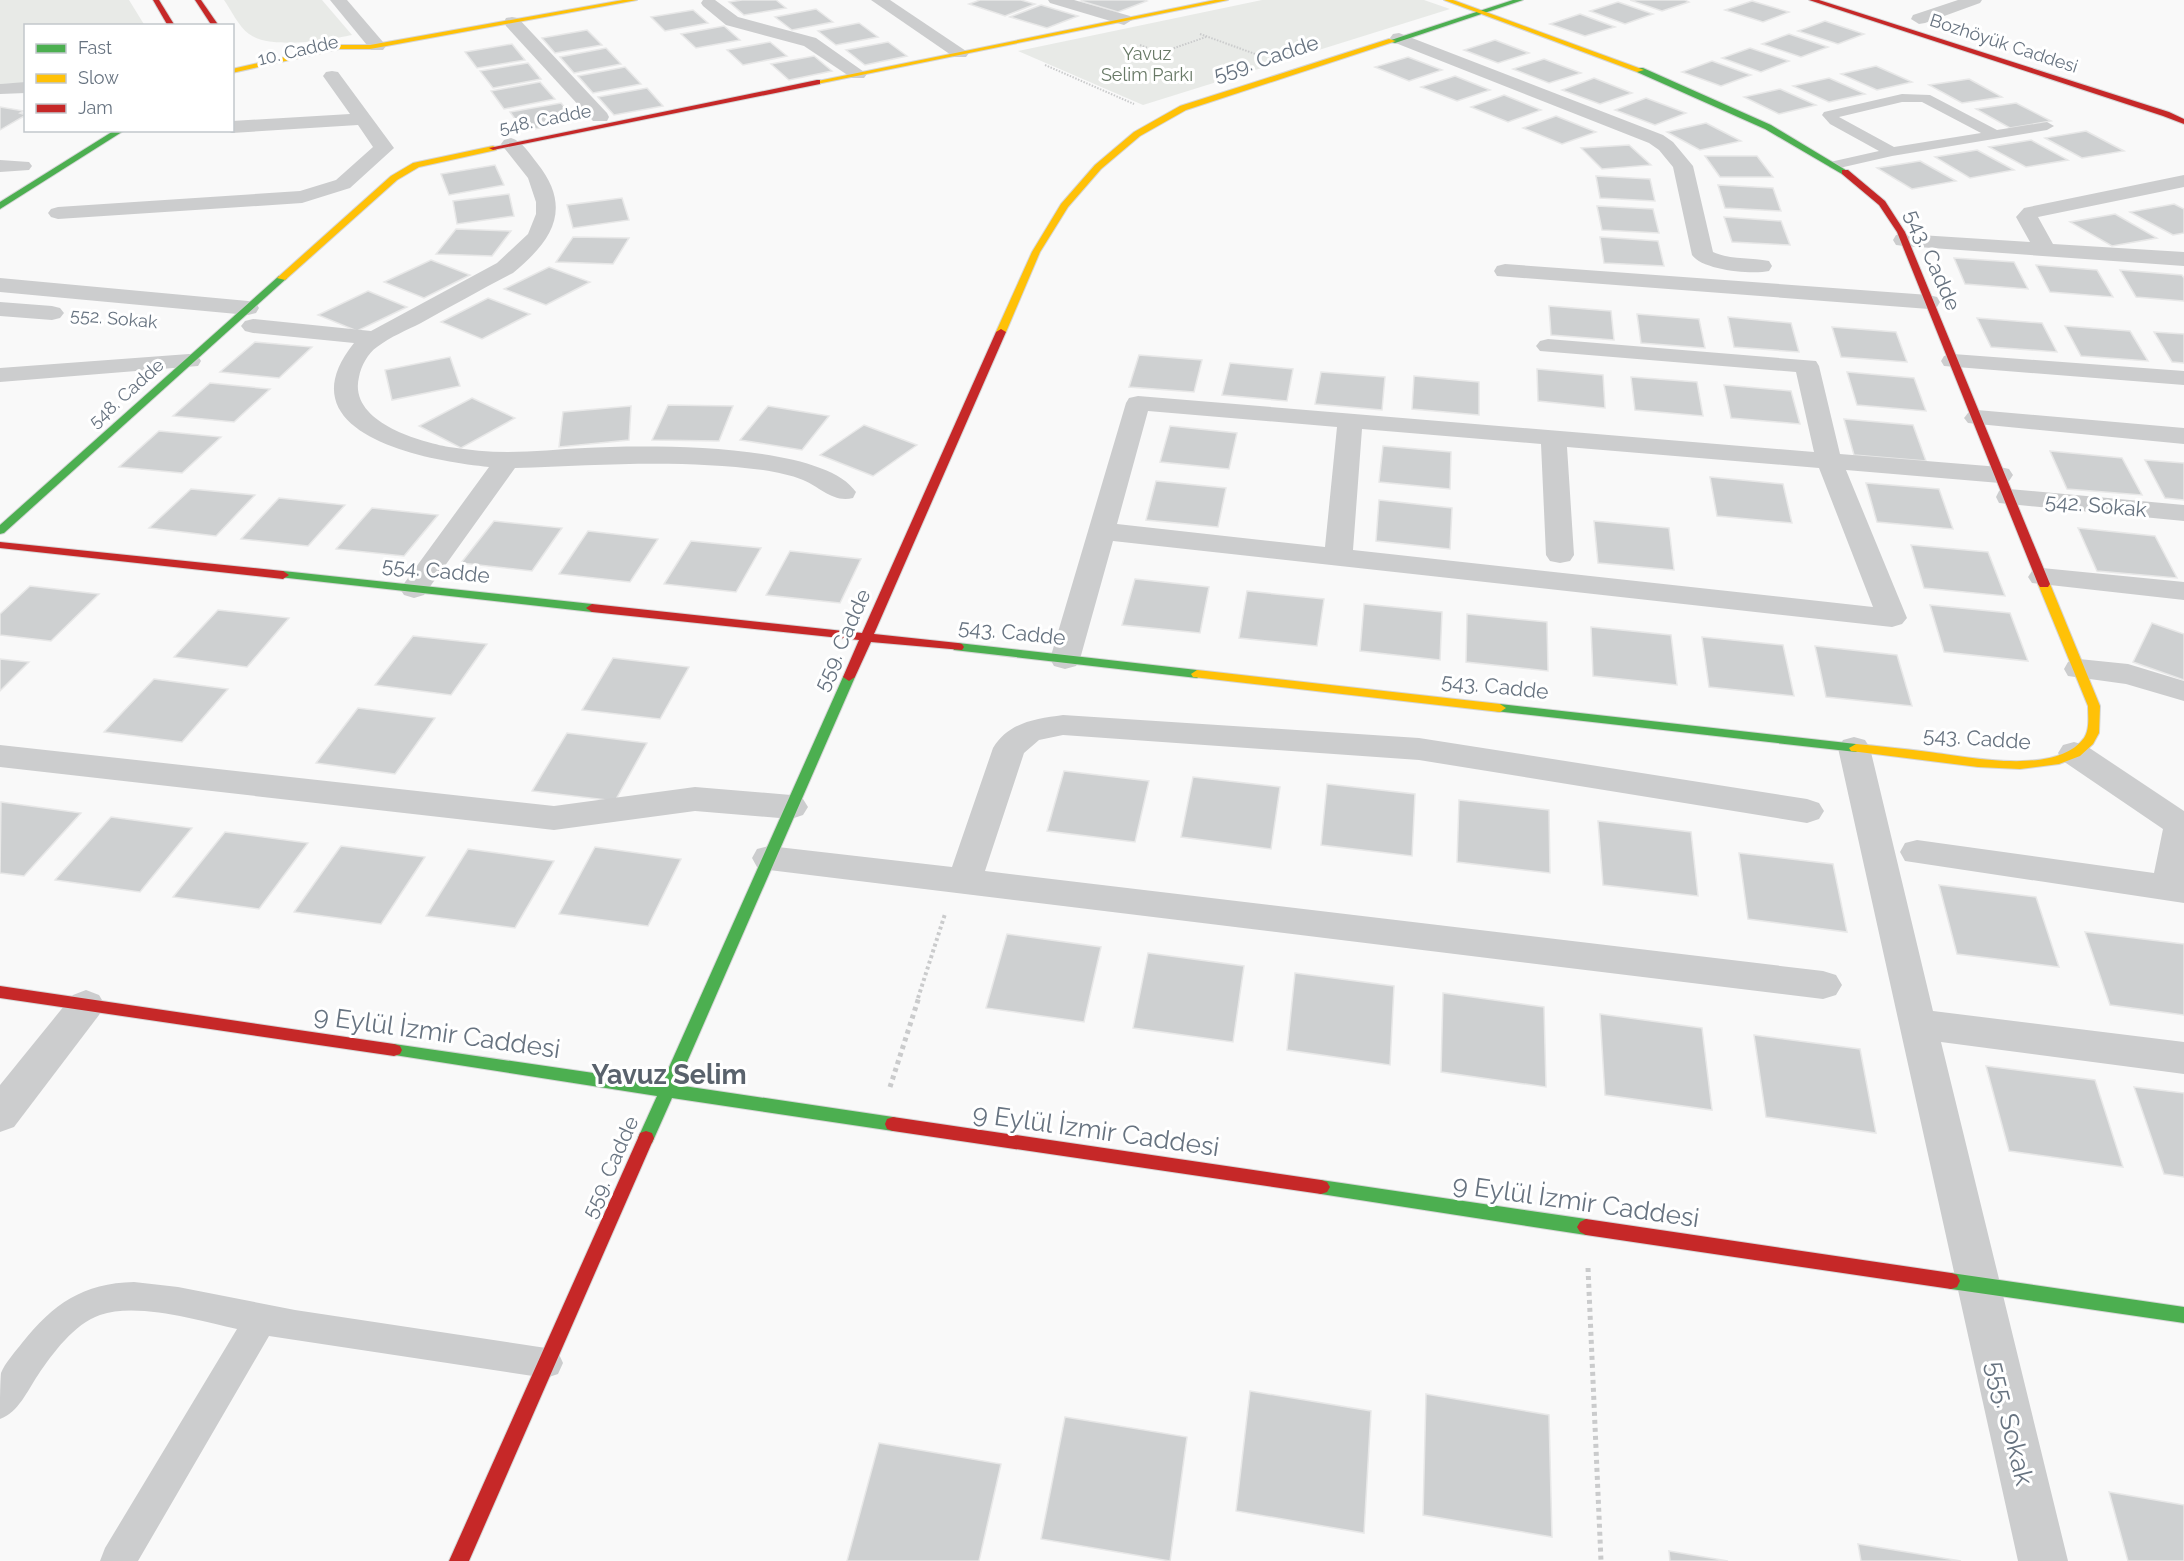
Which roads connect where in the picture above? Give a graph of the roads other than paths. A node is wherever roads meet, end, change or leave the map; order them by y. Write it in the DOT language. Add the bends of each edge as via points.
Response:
graph roads {
  1 [pos="156,0"];
  2 [pos="198,0"];
  3 [pos="338,0"];
  4 [pos="634,0"];
  5 [pos="879,0"];
  6 [pos="1056,0"];
  7 [pos="1225,0"];
  8 [pos="1447,0"];
  9 [pos="1520,0"];
  10 [pos="1812,0"];
  11 [pos="1974,0"];
  12 [pos="709,3"];
  13 [pos="1480,12"];
  14 [pos="1914,17"];
  15 [pos="1124,20"];
  16 [pos="512,22"];
  17 [pos="171,24"];
  18 [pos="215,24"];
  19 [pos="1942,26"];
  20 [pos="1399,38"];
  21 [pos="374,47"];
  22 [pos="960,53"];
  23 [pos="242,69"];
  24 [pos="858,74"];
  25 [pos="332,76"];
  26 [pos="24,87"];
  27 [pos="0,89"];
  28 [pos="2184,112"];
  29 [pos="2166,114"];
  30 [pos="600,117"];
  31 [pos="364,119"];
  32 [pos="2184,122"];
  33 [pos="2047,126"];
  34 [pos="234,127"];
  35 [pos="118,132"];
  36 [pos="1996,135"];
  37 [pos="511,144"];
  38 [pos="1892,153"];
  39 [pos="26,164"];
  40 [pos="1836,165"];
  41 [pos="0,166"];
  42 [pos="0,180"];
  43 [pos="2184,181"];
  44 [pos="343,184"];
  45 [pos="383,187"];
  46 [pos="0,206"];
  47 [pos="58,213"];
  48 [pos="1904,240"];
  49 [pos="2045,249"];
  50 [pos="2184,259"];
  51 [pos="1761,266"];
  52 [pos="1505,271"];
  53 [pos="0,285"];
  54 [pos="1929,302"];
  55 [pos="0,309"];
  56 [pos="72,315"];
  57 [pos="250,317"];
  58 [pos="155,321"];
  59 [pos="227,327"];
  60 [pos="374,338"];
  61 [pos="1548,346"];
  62 [pos="1953,361"];
  63 [pos="189,362"];
  64 [pos="0,375"];
  65 [pos="2184,378"];
  66 [pos="1977,418"];
  67 [pos="1350,420"];
  68 [pos="2184,436"];
  69 [pos="1554,438"];
  70 [pos="507,460"];
  71 [pos="1829,461"];
  72 [pos="2004,486"];
  73 [pos="843,492"];
  74 [pos="2184,513"];
  75 [pos="0,531"];
  76 [pos="1101,531"];
  77 [pos="0,544"];
  78 [pos="1560,555"];
  79 [pos="1338,557"];
  80 [pos="2042,577"];
  81 [pos="414,589"];
  82 [pos="2184,591"];
  83 [pos="867,638"];
  84 [pos="1065,660"];
  85 [pos="2079,669"];
  86 [pos="2184,691"];
  87 [pos="1854,748"];
  88 [pos="2074,753"];
  89 [pos="0,756"];
  90 [pos="791,807"];
  91 [pos="1807,812"];
  92 [pos="2183,826"];
  93 [pos="1917,852"];
  94 [pos="769,858"];
  95 [pos="960,881"];
  96 [pos="2176,889"];
  97 [pos="1823,985"];
  98 [pos="0,992"];
  99 [pos="87,1005"];
  100 [pos="1917,1024"];
  101 [pos="2184,1058"];
  102 [pos="666,1091"];
  103 [pos="0,1115"];
  104 [pos="1977,1284"];
  105 [pos="2184,1315"];
  106 [pos="261,1319"];
  107 [pos="546,1363"];
  108 [pos="0,1403"];
  109 [pos="118,1561"];
  110 [pos="459,1561"];
  111 [pos="2043,1561"];
  1 -- 17 [label="street"];
  2 -- 18 [label="street"];
  3 -- 21 [label="street"];
  4 -- 16 [label="street, 10. Cadde"];
  5 -- 22 [label="street"];
  6 -- 15 [label="street"];
  7 -- 15 [label="street, 548. Cadde"];
  8 -- 13 [label="street"];
  9 -- 13 [label="street, 559. Cadde"];
  10 -- 29 [label="street, Bozhöyük Caddesi"];
  11 -- 14 [label="street"];
  12 -- 24 [label="street" via="732,21 810,42"];
  13 -- 20 [label="street, 559. Cadde"];
  13 -- 40 [label="street, 543. Cadde" via="1716,100"];
  14 -- 19 [label="street, Bozhöyük Caddesi"];
  15 -- 22 [label="street, 548. Cadde"];
  16 -- 21 [label="street, 10. Cadde"];
  16 -- 30 [label="street"];
  20 -- 51 [label="street" via="1666,146 1683,166 1703,255 1714,261"];
  20 -- 83 [label="street, 559. Cadde" via="1204,100 1165,117 1134,135 1080,184 1048,229"];
  21 -- 23 [label="street, 10. Cadde" via="350,57"];
  22 -- 24 [label="street, 548. Cadde"];
  24 -- 37 [label="street, 548. Cadde"];
  25 -- 31 [label="street"];
  26 -- 27 [label="street"];
  28 -- 29 [label="street"];
  29 -- 32 [label="street, Bozhöyük Caddesi"];
  31 -- 34 [label="street"];
  31 -- 44 [label="street" via="384,148"];
  33 -- 36 [label="lane"];
  35 -- 46 [label="street"];
  36 -- 38 [label="lane"];
  36 -- 38 [label="lane" via="1925,98 1902,98 1829,115"];
  37 -- 45 [label="street, 548. Cadde" via="416,165"];
  37 -- 60 [label="street" via="543,188 547,203 547,216 532,244 505,268"];
  38 -- 40 [label="lane"];
  39 -- 41 [label="street"];
  39 -- 42 [label="street"];
  40 -- 48 [label="street, 543. Cadde" via="1879,199 1893,216"];
  43 -- 49 [label="street" via="2031,212 2027,217"];
  44 -- 45 [label="street"];
  44 -- 47 [label="street" via="295,198"];
  45 -- 57 [label="street, 548. Cadde"];
  48 -- 49 [label="street"];
  48 -- 54 [label="street, 543. Cadde"];
  49 -- 50 [label="street"];
  52 -- 54 [label="street"];
  53 -- 57 [label="street"];
  54 -- 62 [label="street, 543. Cadde"];
  55 -- 56 [label="street, 552. Sokak"];
  57 -- 59 [label="street, 548. Cadde"];
  57 -- 60 [label="street"];
  58 -- 59 [label="street, 552. Sokak"];
  59 -- 63 [label="street, 548. Cadde"];
  60 -- 70 [label="street" via="357,355 344,384 348,403 359,419 370,429 407,443"];
  61 -- 71 [label="street" via="1807,366"];
  62 -- 65 [label="street"];
  62 -- 66 [label="street, 543. Cadde"];
  63 -- 64 [label="street"];
  63 -- 75 [label="street, 548. Cadde"];
  66 -- 68 [label="street"];
  66 -- 72 [label="street, 543. Cadde"];
  67 -- 69 [label="street, 542. Sokak"];
  67 -- 76 [label="street, 542. Sokak" via="1138,403"];
  67 -- 79 [label="street"];
  69 -- 71 [label="street, 542. Sokak"];
  69 -- 78 [label="street"];
  70 -- 73 [label="street" via="618,454 738,460 814,473 832,481"];
  70 -- 81 [label="street"];
  71 -- 72 [label="street, 542. Sokak"];
  71 -- 79 [label="street" via="1892,618"];
  72 -- 74 [label="street, 542. Sokak"];
  72 -- 80 [label="street, 543. Cadde"];
  76 -- 79 [label="street"];
  76 -- 84 [label="street"];
  77 -- 81 [label="street, 554. Cadde"];
  80 -- 82 [label="street"];
  80 -- 85 [label="street, 543. Cadde"];
  81 -- 83 [label="street, 554. Cadde"];
  83 -- 84 [label="street, 543. Cadde"];
  83 -- 90 [label="street, 559. Cadde"];
  84 -- 87 [label="street, 543. Cadde"];
  85 -- 86 [label="street" via="2128,674"];
  85 -- 88 [label="street, 543. Cadde" via="2097,718 2092,737"];
  87 -- 88 [label="street, 543. Cadde" via="2025,765 2051,762"];
  87 -- 100 [label="street, 555. Sokak"];
  88 -- 92 [label="street"];
  89 -- 90 [label="street" via="554,818 695,799"];
  90 -- 94 [label="street, 559. Cadde"];
  91 -- 95 [label="street" via="1419,749 1063,725 1029,731 1009,748"];
  92 -- 96 [label="street"];
  93 -- 96 [label="street"];
  94 -- 95 [label="street"];
  94 -- 102 [label="street, 559. Cadde"];
  95 -- 97 [label="street"];
  98 -- 99 [label="street, 9 Eylül İzmir Caddesi"];
  99 -- 102 [label="street, 9 Eylül İzmir Caddesi"];
  99 -- 103 [label="street"];
  100 -- 101 [label="street"];
  100 -- 104 [label="street, 555. Sokak"];
  102 -- 104 [label="street, 9 Eylül İzmir Caddesi"];
  102 -- 107 [label="street, 559. Cadde"];
  104 -- 105 [label="street, 9 Eylül İzmir Caddesi"];
  104 -- 111 [label="street, 555. Sokak"];
  106 -- 107 [label="lane"];
  106 -- 108 [label="lane" via="128,1294 97,1300 68,1317 35,1352"];
  106 -- 109 [label="lane"];
  107 -- 110 [label="street, 559. Cadde"];
}
